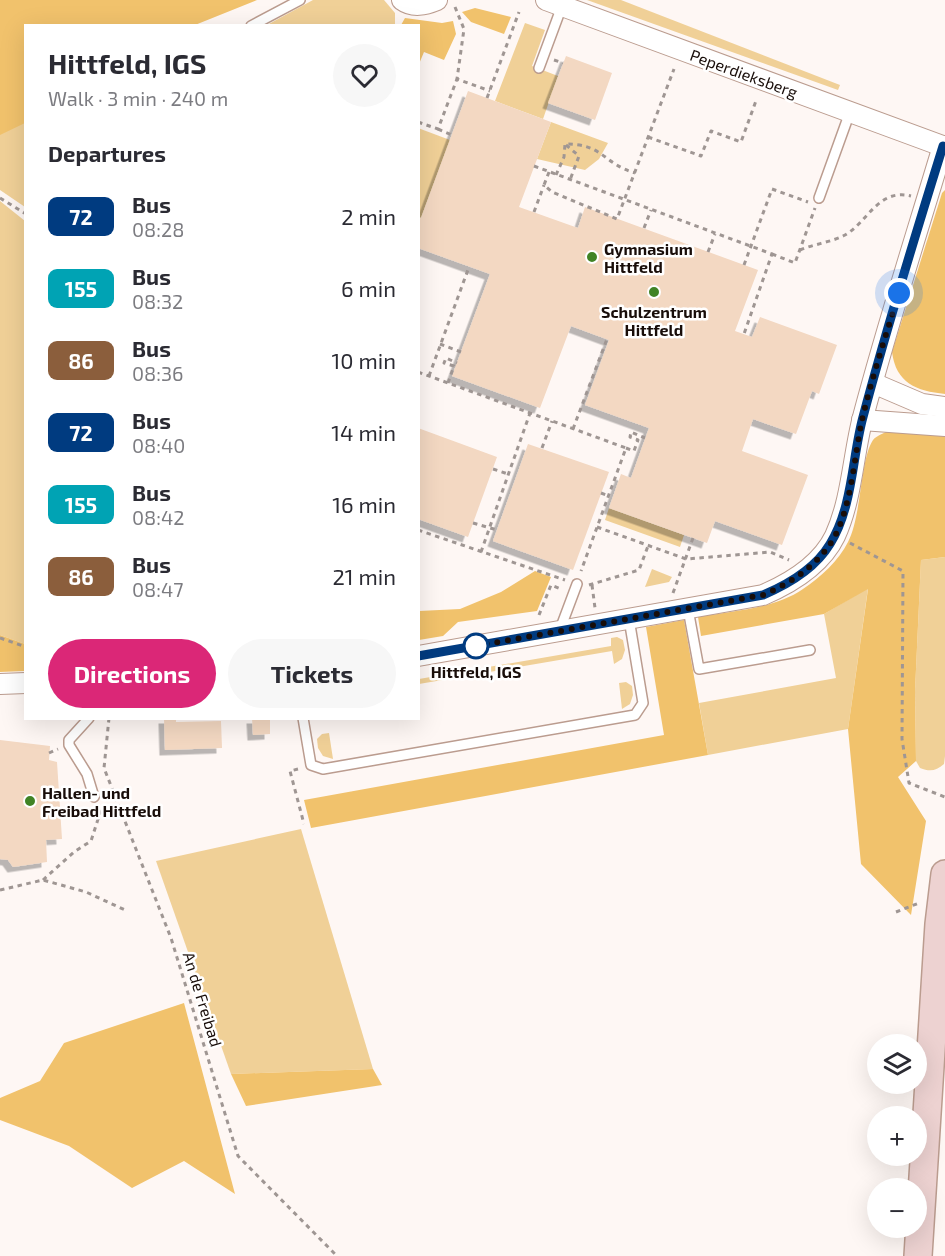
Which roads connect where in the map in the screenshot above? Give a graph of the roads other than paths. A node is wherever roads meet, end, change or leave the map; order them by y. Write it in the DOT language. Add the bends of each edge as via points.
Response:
graph roads {
  1 [pos="300,0"];
  2 [pos="402,0"];
  3 [pos="446,2"];
  4 [pos="554,3"];
  5 [pos="254,24"];
  6 [pos="539,68"];
  7 [pos="850,112"];
  8 [pos="944,147"];
  9 [pos="819,198"];
  10 [pos="873,382"];
  11 [pos="945,407"];
  12 [pos="862,420"];
  13 [pos="945,426"];
  14 [pos="575,589"];
  15 [pos="688,609"];
  16 [pos="629,619"];
  17 [pos="559,632"];
  18 [pos="810,650"];
  19 [pos="420,656"];
  20 [pos="24,683"];
  21 [pos="0,684"];
  22 [pos="87,720"];
  23 [pos="303,720"];
  24 [pos="94,797"];
  25 [pos="945,874"];
  26 [pos="918,1256"];
  1 -- 5 [label="lane"];
  2 -- 3 [label="street" via="415,5"];
  4 -- 6 [label="lane"];
  4 -- 7 [label="street, Peperdieksberg"];
  7 -- 8 [label="street, Peperdieksberg"];
  7 -- 9 [label="lane"];
  8 -- 10 [label="street"];
  10 -- 11 [label="street" via="922,404"];
  10 -- 12 [label="street"];
  12 -- 13 [label="street"];
  12 -- 15 [label="street" via="843,515 829,547 787,585 763,595"];
  14 -- 17 [label="lane"];
  15 -- 16 [label="street"];
  15 -- 18 [label="lane" via="699,669"];
  16 -- 17 [label="street"];
  16 -- 23 [label="lane" via="643,703 634,716 323,769 311,765"];
  17 -- 19 [label="street"];
  20 -- 21 [label="street"];
  22 -- 24 [label="lane" via="69,745 87,774"];
  25 -- 26 [label="main road"];
}
